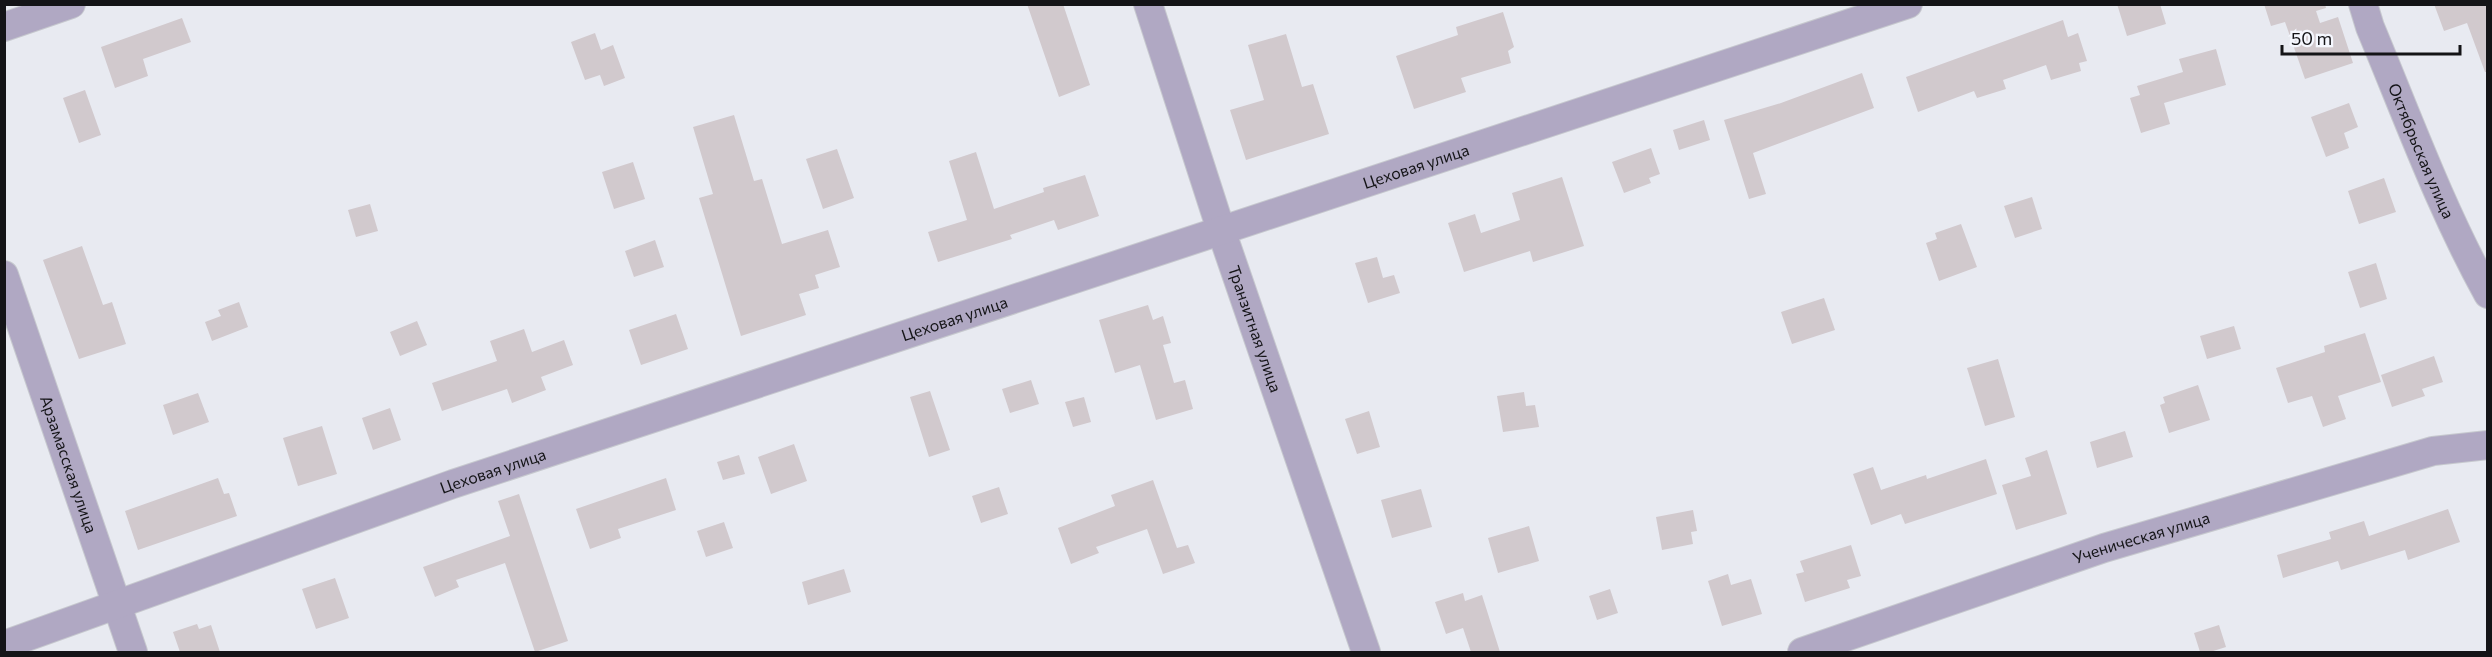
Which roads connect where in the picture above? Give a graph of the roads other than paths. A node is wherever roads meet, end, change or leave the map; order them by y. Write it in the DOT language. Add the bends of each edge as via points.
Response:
graph roads {
  1 [pos="71,4"];
  2 [pos="1148,4"];
  3 [pos="1908,4"];
  4 [pos="2363,4"];
  5 [pos="4,27"];
  6 [pos="1221,230"];
  7 [pos="4,274"];
  8 [pos="2487,294"];
  9 [pos="2487,445"];
  10 [pos="116,606"];
  11 [pos="4,645"];
  12 [pos="133,652"];
  13 [pos="1366,652"];
  14 [pos="1802,652"];
  1 -- 5 [label="street"];
  2 -- 6 [label="street, Транзитная улица"];
  3 -- 6 [label="street, Цеховая улица"];
  4 -- 8 [label="street, Октябрьская улица" via="2425,166"];
  6 -- 10 [label="street, Цеховая улица" via="453,484"];
  6 -- 13 [label="street, Транзитная улица"];
  7 -- 10 [label="street, Арзамасская улица"];
  9 -- 14 [label="street, Ученическая улица" via="2433,451 2104,548"];
  10 -- 11 [label="street, Цеховая улица"];
  10 -- 12 [label="street, Арзамасская улица"];
}
